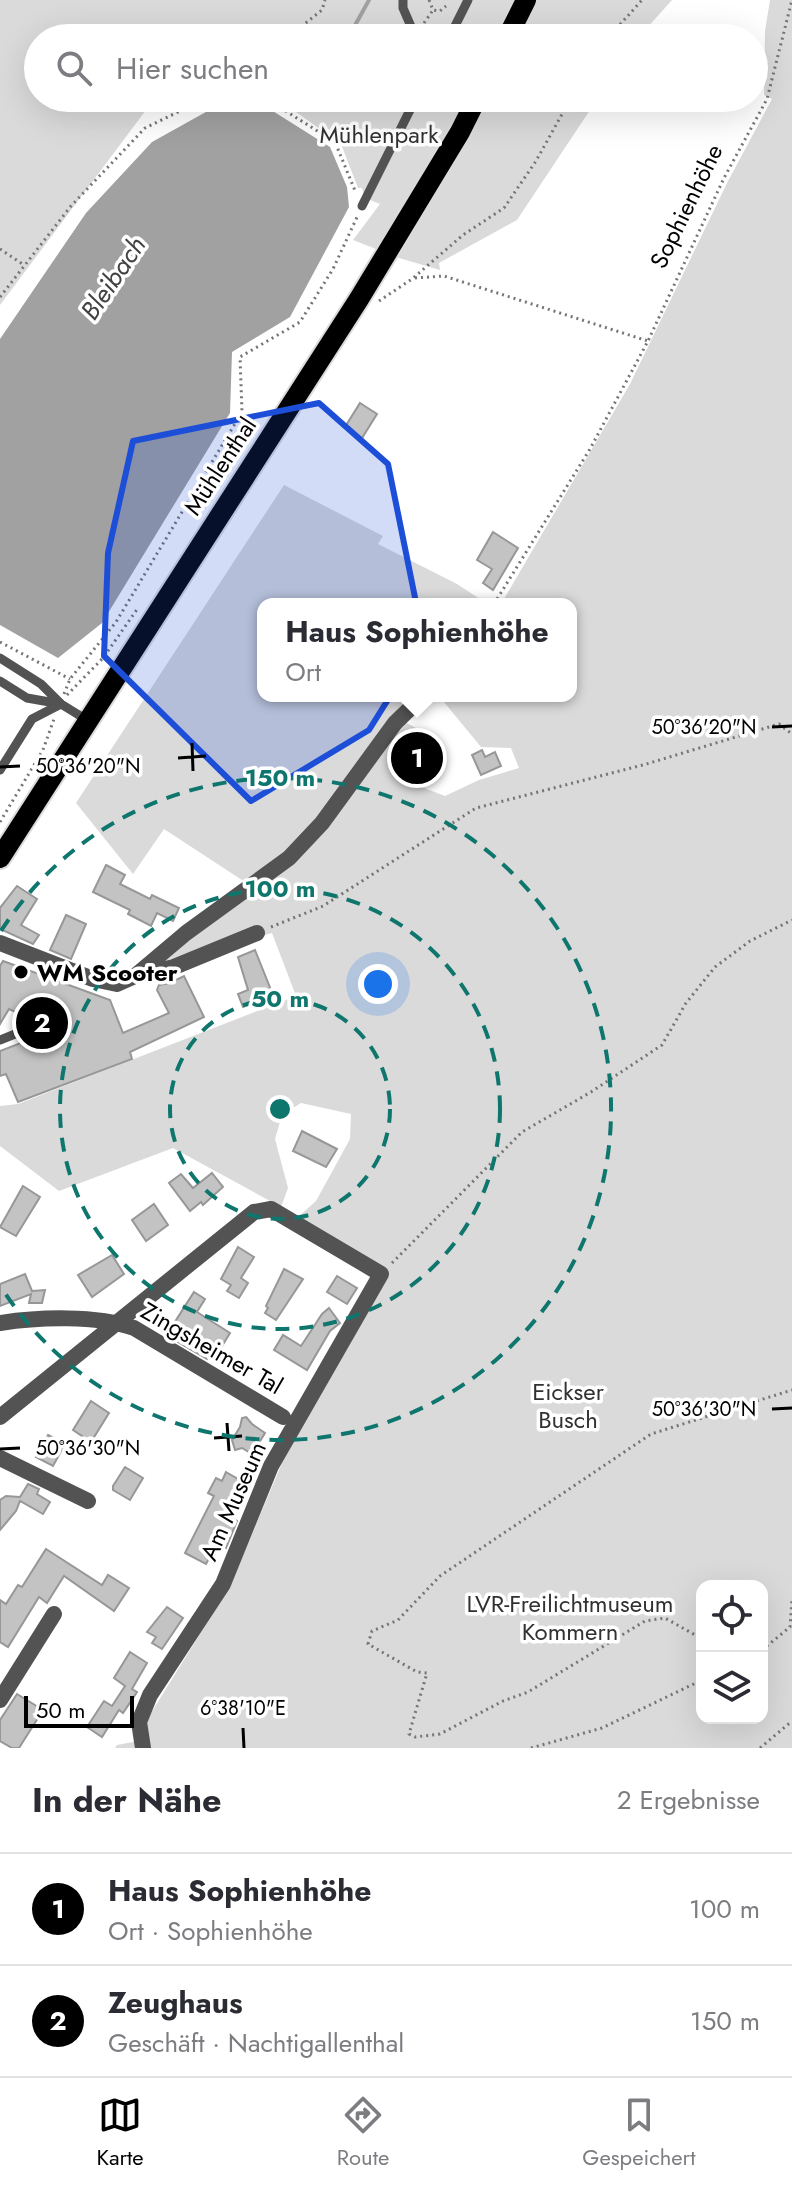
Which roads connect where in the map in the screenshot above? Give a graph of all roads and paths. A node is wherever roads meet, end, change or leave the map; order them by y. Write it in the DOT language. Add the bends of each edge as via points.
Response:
graph roads {
  1 [pos="325,0"];
  2 [pos="403,0"];
  3 [pos="429,0"];
  4 [pos="447,0"];
  5 [pos="468,0"];
  6 [pos="526,0"];
  7 [pos="642,0"];
  8 [pos="792,0"];
  9 [pos="304,24"];
  10 [pos="410,24"];
  11 [pos="456,24"];
  12 [pos="514,24"];
  13 [pos="621,24"];
  14 [pos="768,95"];
  15 [pos="178,112"];
  16 [pos="287,112"];
  17 [pos="409,112"];
  18 [pos="470,112"];
  19 [pos="563,112"];
  20 [pos="760,112"];
  21 [pos="362,206"];
  22 [pos="0,249"];
  23 [pos="25,265"];
  24 [pos="412,279"];
  25 [pos="0,297"];
  26 [pos="359,299"];
  27 [pos="648,341"];
  28 [pos="498,598"];
  29 [pos="0,642"];
  30 [pos="0,658"];
  31 [pos="0,681"];
  32 [pos="417,702"];
  33 [pos="61,704"];
  34 [pos="87,720"];
  35 [pos="792,734"];
  36 [pos="0,770"];
  37 [pos="0,822"];
  38 [pos="0,858"];
  39 [pos="792,920"];
  40 [pos="257,933"];
  41 [pos="0,943"];
  42 [pos="135,976"];
  43 [pos="25,1030"];
  44 [pos="0,1040"];
  45 [pos="381,1274"];
  46 [pos="116,1322"];
  47 [pos="0,1323"];
  48 [pos="792,1390"];
  49 [pos="0,1417"];
  50 [pos="283,1417"];
  51 [pos="0,1458"];
  52 [pos="88,1501"];
  53 [pos="792,1600"];
  54 [pos="54,1614"];
  55 [pos="696,1635"];
  56 [pos="768,1645"];
  57 [pos="696,1683"];
  58 [pos="0,1700"];
  59 [pos="792,1721"];
  60 [pos="143,1748"];
  61 [pos="531,1748"];
  62 [pos="760,1748"];
  1 -- 9 [label="path" via="322,10"];
  2 -- 10 [label="lane"];
  3 -- 4 [label="path" via="433,10 440,11"];
  5 -- 11 [label="lane"];
  6 -- 12 [label="main road"];
  7 -- 13 [label="path"];
  8 -- 14 [label="path, Sophienhöhe"];
  15 -- 23 [label="path" via="145,128 71,206"];
  16 -- 21 [label="path" via="335,142"];
  17 -- 21 [label="lane"];
  18 -- 26 [label="main road, Mühlenthal"];
  19 -- 24 [label="path" via="504,208"];
  20 -- 27 [label="path, Sophienhöhe"];
  21 -- 29 [label="path" via="333,269 300,322 240,357 242,412 116,622 70,679"];
  22 -- 23 [label="path"];
  23 -- 25 [label="path"];
  24 -- 26 [label="path" via="379,301"];
  24 -- 27 [label="path" via="444,276"];
  26 -- 34 [label="main road, Mühlenthal"];
  27 -- 28 [label="path, Sophienhöhe" via="590,449"];
  30 -- 33 [label="lane"];
  31 -- 33 [label="lane" via="27,698"];
  32 -- 42 [label="street" via="289,858"];
  33 -- 34 [label="lane"];
  33 -- 36 [label="lane" via="32,719"];
  33 -- 37 [label="path" via="43,750"];
  34 -- 38 [label="main road, Mühlenthal"];
  35 -- 40 [label="path" via="779,724 476,808 323,906"];
  39 -- 45 [label="path" via="715,967 662,1045 522,1132"];
  40 -- 42 [label="street" via="174,967"];
  41 -- 42 [label="street" via="93,979 117,984"];
  43 -- 44 [label="lane"];
  45 -- 46 [label="street, Zingsheimer Tal" via="271,1209 254,1212"];
  45 -- 60 [label="street, Am Museum" via="271,1466 223,1584 150,1695 139,1722"];
  46 -- 47 [label="street, Zingsheimer Tal"];
  46 -- 49 [label="street"];
  46 -- 50 [label="street, Zingsheimer Tal"];
  48 -- 55 [label="path" via="651,1434 440,1576 398,1620 372,1631 368,1644 427,1673 409,1734 415,1737 440,1734 528,1692 645,1621 665,1618"];
  51 -- 52 [label="street"];
  53 -- 56 [label="path" via="790,1627"];
  54 -- 58 [label="street"];
  57 -- 61 [label="path" via="602,1728"];
  59 -- 62 [label="path"];
}
